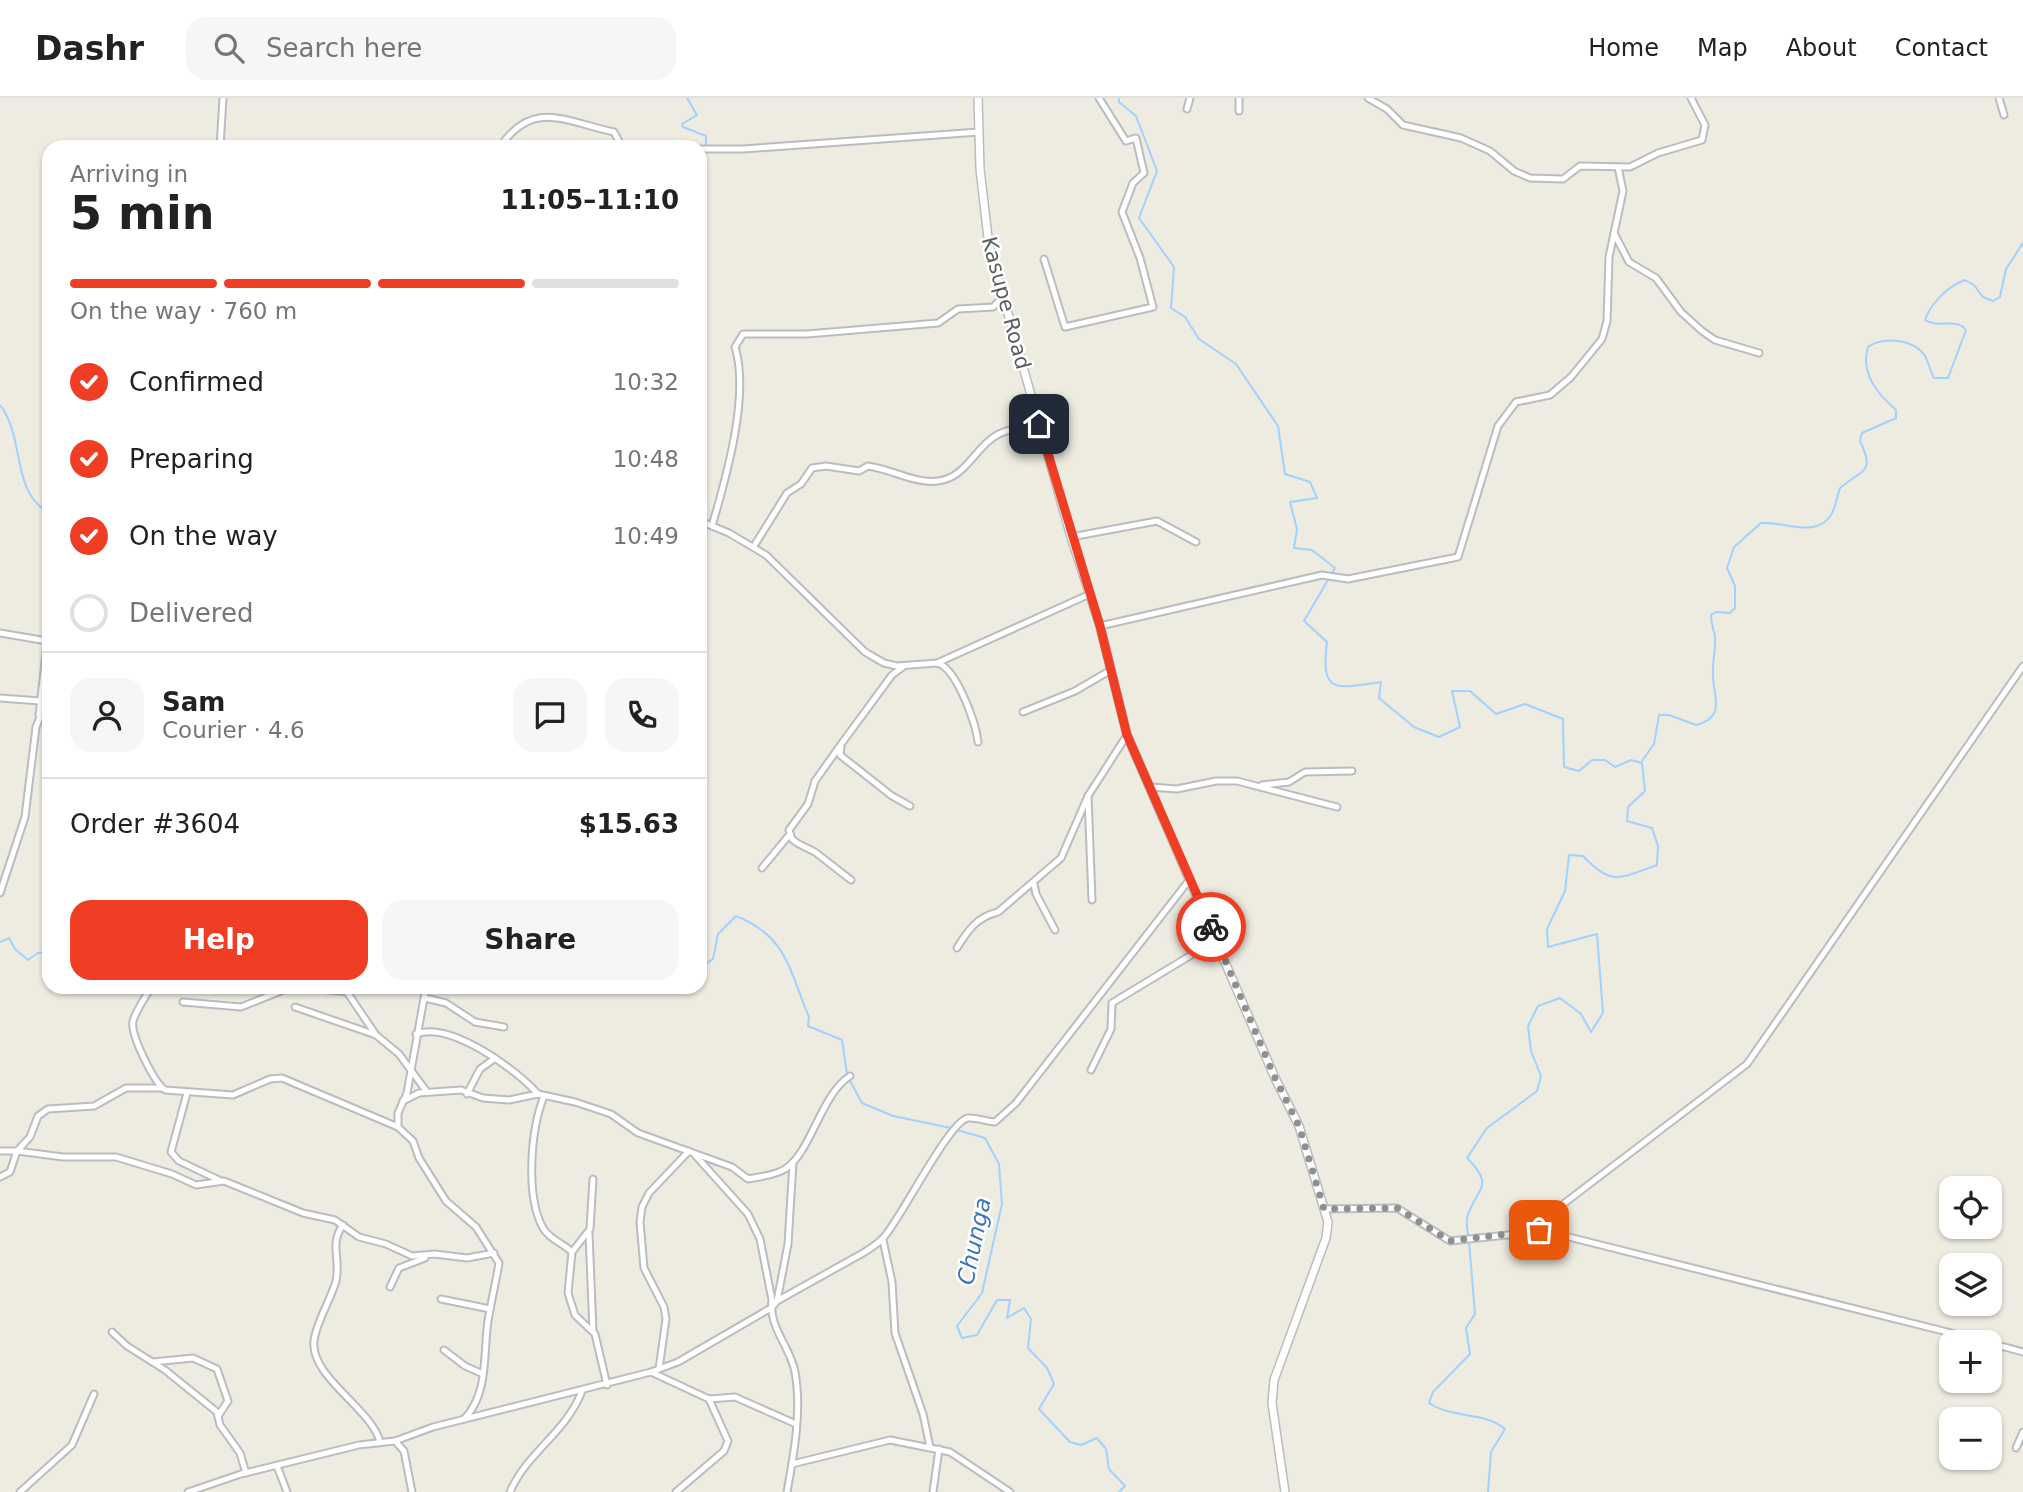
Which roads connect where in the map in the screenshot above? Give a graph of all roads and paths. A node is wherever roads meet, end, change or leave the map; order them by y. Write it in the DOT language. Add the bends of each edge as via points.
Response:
graph roads {
  1 [pos="978,98"];
  2 [pos="1099,98"];
  3 [pos="1190,98"];
  4 [pos="1239,98"];
  5 [pos="1368,98"];
  6 [pos="1691,98"];
  7 [pos="1999,98"];
  8 [pos="222,100"];
  9 [pos="1187,109"];
  10 [pos="1239,111"];
  11 [pos="2004,115"];
  12 [pos="979,132"];
  13 [pos="220,140"];
  14 [pos="506,140"];
  15 [pos="618,140"];
  16 [pos="707,149"];
  17 [pos="1618,167"];
  18 [pos="1614,233"];
  19 [pos="1044,259"];
  20 [pos="1002,298"];
  21 [pos="1759,353"];
  22 [pos="1039,424"];
  23 [pos="707,524"];
  24 [pos="712,526"];
  25 [pos="1071,537"];
  26 [pos="1196,542"];
  27 [pos="754,546"];
  28 [pos="1090,594"];
  29 [pos="1100,626"];
  30 [pos="0,634"];
  31 [pos="42,640"];
  32 [pos="937,663"];
  33 [pos="904,666"];
  34 [pos="2023,666"];
  35 [pos="1111,670"];
  36 [pos="42,684"];
  37 [pos="0,698"];
  38 [pos="40,701"];
  39 [pos="1023,712"];
  40 [pos="40,717"];
  41 [pos="1127,735"];
  42 [pos="978,742"];
  43 [pos="841,744"];
  44 [pos="1352,771"];
  45 [pos="1252,784"];
  46 [pos="1151,787"];
  47 [pos="1088,796"];
  48 [pos="909,806"];
  49 [pos="1336,807"];
  50 [pos="790,834"];
  51 [pos="762,868"];
  52 [pos="1190,879"];
  53 [pos="851,880"];
  54 [pos="1034,884"];
  55 [pos="0,893"];
  56 [pos="1093,900"];
  57 [pos="1055,930"];
  58 [pos="1216,940"];
  59 [pos="957,948"];
  60 [pos="147,994"];
  61 [pos="274,994"];
  62 [pos="348,994"];
  63 [pos="425,994"];
  64 [pos="425,998"];
  65 [pos="183,1002"];
  66 [pos="295,1007"];
  67 [pos="505,1027"];
  68 [pos="416,1034"];
  69 [pos="376,1035"];
  70 [pos="494,1059"];
  71 [pos="410,1068"];
  72 [pos="1091,1070"];
  73 [pos="847,1078"];
  74 [pos="161,1088"];
  75 [pos="427,1092"];
  76 [pos="187,1093"];
  77 [pos="467,1094"];
  78 [pos="541,1095"];
  79 [pos="403,1101"];
  80 [pos="398,1127"];
  81 [pos="0,1151"];
  82 [pos="17,1151"];
  83 [pos="689,1151"];
  84 [pos="695,1155"];
  85 [pos="793,1163"];
  86 [pos="0,1177"];
  87 [pos="593,1179"];
  88 [pos="222,1181"];
  89 [pos="1324,1209"];
  90 [pos="343,1225"];
  91 [pos="1539,1230"];
  92 [pos="589,1232"];
  93 [pos="884,1237"];
  94 [pos="572,1252"];
  95 [pos="494,1253"];
  96 [pos="435,1254"];
  97 [pos="390,1287"];
  98 [pos="441,1299"];
  99 [pos="777,1301"];
  100 [pos="771,1308"];
  101 [pos="490,1309"];
  102 [pos="1939,1330"];
  103 [pos="593,1331"];
  104 [pos="112,1332"];
  105 [pos="2002,1346"];
  106 [pos="444,1350"];
  107 [pos="2023,1352"];
  108 [pos="151,1362"];
  109 [pos="659,1369"];
  110 [pos="651,1372"];
  111 [pos="483,1374"];
  112 [pos="607,1385"];
  113 [pos="582,1391"];
  114 [pos="94,1394"];
  115 [pos="709,1399"];
  116 [pos="218,1416"];
  117 [pos="464,1419"];
  118 [pos="796,1424"];
  119 [pos="2023,1432"];
  120 [pos="395,1441"];
  121 [pos="380,1442"];
  122 [pos="930,1447"];
  123 [pos="2016,1448"];
  124 [pos="939,1449"];
  125 [pos="792,1464"];
  126 [pos="278,1466"];
  127 [pos="246,1473"];
  128 [pos="20,1492"];
  129 [pos="188,1492"];
  130 [pos="286,1492"];
  131 [pos="412,1492"];
  132 [pos="510,1492"];
  133 [pos="676,1492"];
  134 [pos="787,1492"];
  135 [pos="933,1492"];
  136 [pos="1010,1492"];
  137 [pos="1285,1492"];
  1 -- 12 [label="street, Kasupe Road"];
  2 -- 19 [label="street" via="1126,141 1136,138 1144,173 1133,183 1122,212 1153,307 1065,327"];
  3 -- 9 [label="street"];
  4 -- 10 [label="street"];
  5 -- 17 [label="street" via="1402,125 1461,138 1531,178 1551,181 1568,177 1580,166"];
  6 -- 17 [label="street" via="1705,125 1702,140 1630,167"];
  7 -- 11 [label="street"];
  8 -- 13 [label="street"];
  12 -- 16 [label="street"];
  12 -- 20 [label="street, Kasupe Road" via="989,246"];
  14 -- 15 [label="street" via="518,126 541,115 614,132"];
  17 -- 18 [label="street" via="1623,191"];
  18 -- 21 [label="street" via="1629,262 1656,278 1702,331 1715,340"];
  18 -- 29 [label="street" via="1602,340 1550,395 1516,402 1500,421 1458,557 1348,579 1322,575"];
  20 -- 22 [label="street, Kasupe Road"];
  20 -- 24 [label="street" via="993,307 958,309 938,323 807,334 743,334 734,348 741,368 735,421"];
  22 -- 25 [label="street, Kasupe Road"];
  22 -- 27 [label="street" via="999,433 968,464 940,481 868,466 859,471 813,468 787,493"];
  23 -- 24 [label="street"];
  24 -- 27 [label="street"];
  25 -- 26 [label="street" via="1157,521"];
  25 -- 28 [label="street, Kasupe Road"];
  27 -- 33 [label="street" via="865,652 884,663"];
  28 -- 29 [label="street, Kasupe Road"];
  28 -- 32 [label="street"];
  29 -- 35 [label="street, Kasupe Road"];
  30 -- 31 [label="street"];
  32 -- 33 [label="street"];
  32 -- 42 [label="street" via="952,673"];
  33 -- 43 [label="street" via="892,675"];
  34 -- 91 [label="street" via="1747,1064 1541,1221"];
  35 -- 39 [label="street"];
  35 -- 41 [label="street, Kasupe Road"];
  36 -- 38 [label="street"];
  37 -- 38 [label="street"];
  38 -- 40 [label="street"];
  40 -- 55 [label="street" via="21,835"];
  41 -- 46 [label="street, Kasupe Road"];
  41 -- 47 [label="street"];
  43 -- 48 [label="street" via="840,755"];
  43 -- 50 [label="street" via="815,781"];
  44 -- 45 [label="street" via="1306,772 1290,782"];
  45 -- 46 [label="street" via="1223,780 1177,789"];
  45 -- 49 [label="street"];
  46 -- 52 [label="street, Kasupe Road"];
  47 -- 54 [label="street" via="1061,858"];
  47 -- 56 [label="street"];
  50 -- 51 [label="street"];
  50 -- 53 [label="street"];
  52 -- 58 [label="street, Kasupe Road"];
  52 -- 93 [label="street" via="1004,1116 995,1122 968,1118 940,1146"];
  54 -- 57 [label="street"];
  54 -- 59 [label="street" via="998,912 971,925"];
  58 -- 72 [label="street" via="1112,1003 1111,1029"];
  58 -- 89 [label="street, Kasupe Road" via="1299,1126"];
  60 -- 74 [label="street" via="134,1018 133,1031"];
  61 -- 65 [label="street" via="241,1007"];
  62 -- 69 [label="street"];
  63 -- 64 [label="street"];
  64 -- 67 [label="street" via="446,1003 475,1022"];
  64 -- 68 [label="street"];
  66 -- 69 [label="street"];
  68 -- 70 [label="street" via="431,1030 451,1035"];
  68 -- 71 [label="street"];
  69 -- 71 [label="street"];
  70 -- 77 [label="street" via="480,1069"];
  70 -- 78 [label="street"];
  71 -- 75 [label="street"];
  71 -- 79 [label="street"];
  73 -- 85 [label="street" via="835,1087"];
  74 -- 76 [label="street"];
  74 -- 82 [label="street" via="127,1088 94,1106 48,1109 38,1116 30,1137"];
  75 -- 77 [label="street" via="461,1090"];
  75 -- 79 [label="street"];
  76 -- 80 [label="street" via="233,1095 270,1079 282,1079"];
  76 -- 88 [label="street" via="171,1146 173,1157"];
  77 -- 78 [label="street" via="501,1100"];
  78 -- 83 [label="street" via="601,1110 638,1133"];
  78 -- 94 [label="street" via="534,1138 534,1194 545,1232"];
  79 -- 80 [label="street"];
  80 -- 95 [label="street" via="413,1141 446,1201 476,1227"];
  81 -- 82 [label="street"];
  82 -- 86 [label="street" via="10,1172"];
  82 -- 88 [label="street" via="116,1157 196,1185"];
  83 -- 84 [label="street"];
  83 -- 109 [label="street" via="649,1193 640,1222 645,1268 666,1319"];
  84 -- 85 [label="street" via="732,1167 748,1179"];
  84 -- 100 [label="street" via="748,1214 762,1248"];
  85 -- 99 [label="street" via="788,1244"];
  87 -- 92 [label="street"];
  88 -- 90 [label="street"];
  89 -- 91 [label="street" via="1397,1208 1443,1238 1463,1240"];
  89 -- 137 [label="street, Kasupe Road" via="1329,1229 1274,1380 1272,1403"];
  90 -- 96 [label="street" via="359,1237 412,1256"];
  90 -- 121 [label="street" via="335,1236 337,1274 316,1332 315,1352 327,1373 373,1426"];
  91 -- 102 [label="street"];
  92 -- 94 [label="street"];
  92 -- 103 [label="street"];
  93 -- 99 [label="street"];
  93 -- 122 [label="street" via="895,1333"];
  94 -- 103 [label="street" via="569,1298 575,1315"];
  95 -- 96 [label="street" via="467,1258"];
  95 -- 101 [label="street" via="499,1263"];
  96 -- 97 [label="street" via="399,1268"];
  98 -- 101 [label="street"];
  99 -- 100 [label="street"];
  100 -- 109 [label="street"];
  100 -- 118 [label="street" via="799,1391"];
  101 -- 111 [label="street"];
  103 -- 112 [label="street"];
  104 -- 108 [label="street"];
  105 -- 107 [label="street"];
  106 -- 111 [label="street"];
  108 -- 116 [label="street"];
  108 -- 116 [label="street" via="193,1358 218,1368 228,1401"];
  109 -- 110 [label="street"];
  110 -- 112 [label="street"];
  110 -- 115 [label="street"];
  111 -- 117 [label="street" via="474,1410"];
  112 -- 113 [label="street"];
  113 -- 117 [label="street"];
  113 -- 132 [label="street" via="571,1417 533,1458"];
  114 -- 128 [label="street" via="72,1445"];
  115 -- 118 [label="street" via="735,1397"];
  115 -- 133 [label="street" via="728,1441 724,1451"];
  116 -- 127 [label="street"];
  117 -- 120 [label="street"];
  118 -- 125 [label="street"];
  119 -- 123 [label="street"];
  120 -- 121 [label="street"];
  120 -- 131 [label="street" via="404,1451"];
  121 -- 126 [label="street"];
  122 -- 124 [label="street"];
  122 -- 125 [label="street" via="886,1440"];
  124 -- 135 [label="street"];
  124 -- 136 [label="street"];
  125 -- 134 [label="street"];
  126 -- 127 [label="street"];
  126 -- 130 [label="street"];
  127 -- 129 [label="street"];
}
